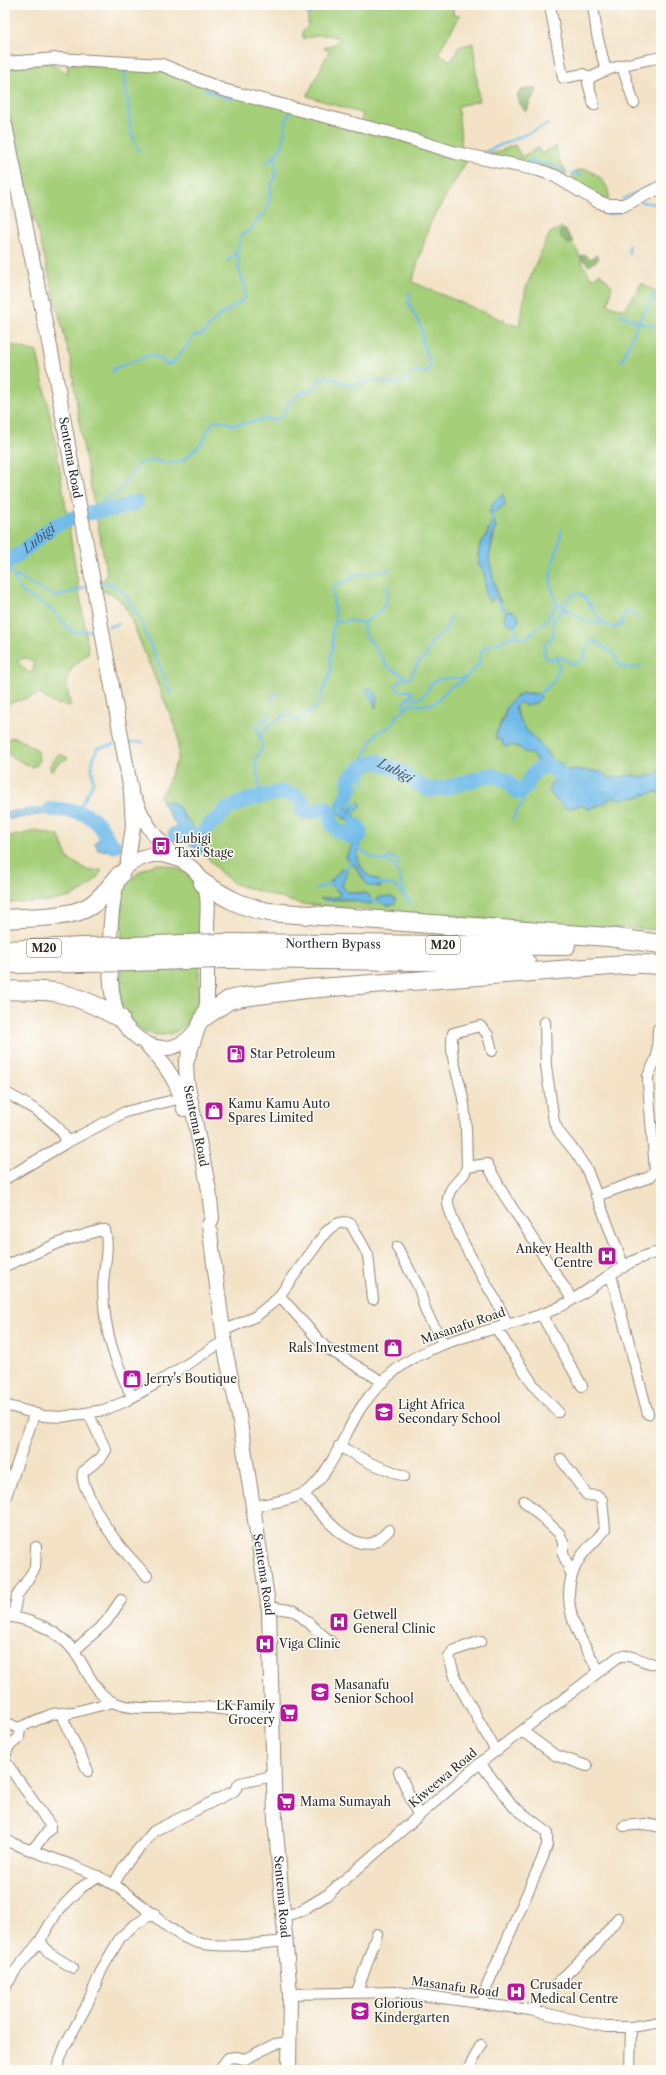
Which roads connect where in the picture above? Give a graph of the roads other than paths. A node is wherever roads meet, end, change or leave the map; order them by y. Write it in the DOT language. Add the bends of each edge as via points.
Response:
graph roads {
  1 [pos="550,5"];
  2 [pos="593,5"];
  3 [pos="661,57"];
  4 [pos="5,63"];
  5 [pos="622,66"];
  6 [pos="606,71"];
  7 [pos="590,78"];
  8 [pos="594,104"];
  9 [pos="634,104"];
  10 [pos="5,126"];
  11 [pos="661,187"];
  12 [pos="132,791"];
  13 [pos="177,858"];
  14 [pos="124,871"];
  15 [pos="203,882"];
  16 [pos="5,919"];
  17 [pos="661,946"];
  18 [pos="5,950"];
  19 [pos="225,951"];
  20 [pos="83,955"];
  21 [pos="5,964"];
  22 [pos="638,964"];
  23 [pos="661,965"];
  24 [pos="5,990"];
  25 [pos="120,1018"];
  26 [pos="201,1022"];
  27 [pos="545,1022"];
  28 [pos="658,1029"];
  29 [pos="147,1045"];
  30 [pos="492,1050"];
  31 [pos="5,1092"];
  32 [pos="182,1098"];
  33 [pos="66,1143"];
  34 [pos="467,1167"];
  35 [pos="5,1178"];
  36 [pos="596,1196"];
  37 [pos="209,1225"];
  38 [pos="397,1247"];
  39 [pos="661,1252"];
  40 [pos="5,1266"];
  41 [pos="624,1267"];
  42 [pos="611,1275"];
  43 [pos="280,1296"];
  44 [pos="374,1299"];
  45 [pos="572,1299"];
  46 [pos="541,1314"];
  47 [pos="507,1325"];
  48 [pos="496,1328"];
  49 [pos="224,1336"];
  50 [pos="444,1344"];
  51 [pos="383,1382"];
  52 [pos="582,1386"];
  53 [pos="132,1397"];
  54 [pos="5,1405"];
  55 [pos="558,1412"];
  56 [pos="88,1413"];
  57 [pos="648,1414"];
  58 [pos="34,1415"];
  59 [pos="339,1446"];
  60 [pos="561,1459"];
  61 [pos="404,1476"];
  62 [pos="303,1494"];
  63 [pos="5,1499"];
  64 [pos="524,1501"];
  65 [pos="254,1506"];
  66 [pos="389,1530"];
  67 [pos="36,1547"];
  68 [pos="147,1576"];
  69 [pos="572,1576"];
  70 [pos="121,1600"];
  71 [pos="269,1607"];
  72 [pos="9,1616"];
  73 [pos="481,1641"];
  74 [pos="333,1644"];
  75 [pos="74,1651"];
  76 [pos="661,1665"];
  77 [pos="599,1670"];
  78 [pos="113,1702"];
  79 [pos="73,1712"];
  80 [pos="272,1718"];
  81 [pos="5,1722"];
  82 [pos="20,1727"];
  83 [pos="522,1731"];
  84 [pos="496,1751"];
  85 [pos="5,1756"];
  86 [pos="5,1762"];
  87 [pos="480,1764"];
  88 [pos="587,1766"];
  89 [pos="88,1771"];
  90 [pos="399,1772"];
  91 [pos="273,1776"];
  92 [pos="418,1815"];
  93 [pos="624,1826"];
  94 [pos="661,1827"];
  95 [pos="6,1842"];
  96 [pos="32,1850"];
  97 [pos="98,1876"];
  98 [pos="114,1884"];
  99 [pos="154,1914"];
  100 [pos="283,1916"];
  101 [pos="618,1918"];
  102 [pos="378,1934"];
  103 [pos="40,1941"];
  104 [pos="287,1941"];
  105 [pos="73,1968"];
  106 [pos="5,1988"];
  107 [pos="357,1992"];
  108 [pos="290,1994"];
  109 [pos="482,2004"];
  110 [pos="530,2010"];
  111 [pos="661,2022"];
  112 [pos="632,2026"];
  113 [pos="289,2042"];
  114 [pos="481,2045"];
  115 [pos="56,2070"];
  116 [pos="219,2070"];
  117 [pos="289,2070"];
  118 [pos="468,2070"];
  119 [pos="630,2070"];
  1 -- 7 [label="street" via="562,78 583,74"];
  2 -- 6 [label="street"];
  3 -- 5 [label="street"];
  4 -- 11 [label="street" via="57,59 162,65 224,90 398,135 456,153 539,170 565,181 607,205 624,205"];
  5 -- 6 [label="street"];
  5 -- 9 [label="street"];
  6 -- 7 [label="street"];
  7 -- 8 [label="street" via="588,83"];
  10 -- 12 [label="main road, Sentema Road" via="53,362"];
  12 -- 13 [label="main road, Sentema Road" via="144,822 153,836"];
  12 -- 14 [label="main road, Sentema Road" via="133,827"];
  13 -- 14 [label="main road" via="153,855 139,859"];
  13 -- 15 [label="main road, Sentema Road" via="190,867"];
  14 -- 16 [label="highway" via="101,898 88,907 73,913"];
  14 -- 25 [label="main road, Sentema Road" via="114,897 110,918 112,984"];
  15 -- 17 [label="highway" via="241,906 269,912 608,937"];
  15 -- 26 [label="main road, Sentema Road" via="207,901 207,1004"];
  17 -- 19 [label="highway, Northern Bypass / M20"];
  18 -- 20 [label="highway, Northern Bypass / M20"];
  19 -- 20 [label="highway, Northern Bypass / M20, bridge"];
  19 -- 22 [label="highway, Northern Bypass / M20"];
  20 -- 21 [label="highway, Northern Bypass / M20"];
  22 -- 23 [label="highway, Northern Bypass / M20"];
  22 -- 26 [label="highway" via="306,989 243,997 224,1003"];
  24 -- 25 [label="highway" via="53,992 76,997"];
  25 -- 29 [label="main road, Sentema Road"];
  26 -- 29 [label="main road" via="192,1036 183,1043 160,1049"];
  26 -- 37 [label="main road, Sentema Road" via="186,1063 187,1082 209,1190 212,1218"];
  27 -- 36 [label="street" via="546,1066 554,1122 583,1164"];
  28 -- 36 [label="street" via="657,1057 648,1083 655,1171 650,1177"];
  29 -- 32 [label="main road, Sentema Road" via="163,1063"];
  30 -- 34 [label="street" via="488,1036 480,1026 453,1033 451,1040 463,1100"];
  31 -- 33 [label="street" via="50,1120 65,1136"];
  32 -- 33 [label="street" via="125,1112"];
  32 -- 37 [label="main road, Sentema Road" via="204,1219"];
  33 -- 35 [label="street"];
  34 -- 45 [label="street" via="487,1164 504,1195"];
  34 -- 47 [label="street" via="449,1191 448,1202 454,1222 500,1306"];
  36 -- 41 [label="street"];
  37 -- 49 [label="main road, Sentema Road"];
  38 -- 50 [label="street" via="419,1288 426,1312"];
  39 -- 41 [label="street, Masanafu Road" via="643,1256"];
  40 -- 53 [label="street" via="61,1242 104,1230 106,1248 103,1288 108,1337"];
  41 -- 42 [label="street, Masanafu Road"];
  42 -- 45 [label="street, Masanafu Road"];
  42 -- 57 [label="street"];
  43 -- 44 [label="street" via="326,1232 335,1225 347,1222 353,1226 366,1250"];
  43 -- 49 [label="street" via="256,1316"];
  43 -- 51 [label="street" via="325,1347"];
  45 -- 46 [label="street, Masanafu Road"];
  46 -- 47 [label="street, Masanafu Road"];
  46 -- 52 [label="street"];
  47 -- 48 [label="street, Masanafu Road"];
  48 -- 50 [label="street, Masanafu Road"];
  48 -- 55 [label="street" via="534,1386"];
  49 -- 53 [label="street"];
  49 -- 65 [label="main road, Sentema Road"];
  50 -- 51 [label="street, Masanafu Road" via="410,1360"];
  51 -- 59 [label="street, Masanafu Road" via="362,1406"];
  53 -- 56 [label="street" via="114,1407"];
  54 -- 58 [label="street"];
  56 -- 58 [label="street"];
  56 -- 68 [label="street" via="106,1450 101,1458 83,1472 84,1484 98,1515 116,1542"];
  58 -- 63 [label="street"];
  59 -- 61 [label="street" via="370,1463"];
  59 -- 62 [label="street, Masanafu Road" via="317,1483"];
  60 -- 69 [label="street" via="587,1495 598,1496 602,1500 605,1530 581,1557"];
  62 -- 65 [label="street, Masanafu Road"];
  62 -- 66 [label="street" via="326,1519 354,1541 371,1543"];
  64 -- 69 [label="street" via="559,1533"];
  65 -- 71 [label="main road, Sentema Road"];
  67 -- 72 [label="street" via="35,1568 17,1596"];
  69 -- 77 [label="street" via="569,1595 571,1616 582,1644"];
  70 -- 75 [label="street" via="106,1622"];
  71 -- 74 [label="street" via="295,1611"];
  71 -- 80 [label="main road, Sentema Road"];
  72 -- 75 [label="street" via="50,1630"];
  73 -- 84 [label="street" via="453,1651 449,1657 456,1680"];
  75 -- 78 [label="street" via="101,1692"];
  76 -- 77 [label="street, Kiweewa Road" via="624,1654"];
  77 -- 83 [label="street, Kiweewa Road"];
  78 -- 79 [label="street"];
  78 -- 80 [label="street" via="143,1708 219,1708"];
  79 -- 82 [label="street" via="52,1714"];
  79 -- 89 [label="street" via="64,1716 64,1722"];
  80 -- 91 [label="main road, Sentema Road"];
  81 -- 82 [label="street"];
  82 -- 85 [label="street" via="19,1738 9,1746"];
  83 -- 84 [label="street, Kiweewa Road"];
  83 -- 88 [label="street" via="555,1755"];
  84 -- 87 [label="street, Kiweewa Road"];
  86 -- 96 [label="street" via="50,1825 50,1829"];
  87 -- 92 [label="street, Kiweewa Road"];
  87 -- 109 [label="street" via="513,1806 545,1830 548,1838 543,1857 487,1986"];
  90 -- 92 [label="street"];
  91 -- 98 [label="street" via="240,1783 234,1791 160,1827 145,1839"];
  91 -- 100 [label="main road, Sentema Road"];
  92 -- 100 [label="street, Kiweewa Road" via="327,1895 299,1912"];
  93 -- 94 [label="street" via="646,1824"];
  95 -- 96 [label="street"];
  96 -- 97 [label="street"];
  97 -- 98 [label="street"];
  97 -- 103 [label="street" via="82,1887 57,1912"];
  98 -- 99 [label="street"];
  99 -- 104 [label="street" via="174,1930 199,1943 216,1945"];
  99 -- 115 [label="street" via="133,1926 120,1938 102,1969"];
  100 -- 104 [label="main road, Sentema Road"];
  101 -- 110 [label="street" via="598,1943"];
  102 -- 107 [label="street"];
  103 -- 105 [label="street" via="49,1953"];
  103 -- 106 [label="street" via="15,1971"];
  104 -- 108 [label="main road, Sentema Road"];
  107 -- 108 [label="street, Masanafu Road"];
  107 -- 109 [label="street, Masanafu Road" via="398,1992"];
  108 -- 113 [label="main road, Sentema Road"];
  109 -- 110 [label="street, Masanafu Road"];
  110 -- 112 [label="street, Masanafu Road" via="606,2027"];
  111 -- 112 [label="street, Masanafu Road"];
  112 -- 119 [label="street"];
  113 -- 116 [label="street" via="274,2044 245,2059 228,2058"];
  113 -- 117 [label="main road, Sentema Road"];
  114 -- 118 [label="street"];
}
